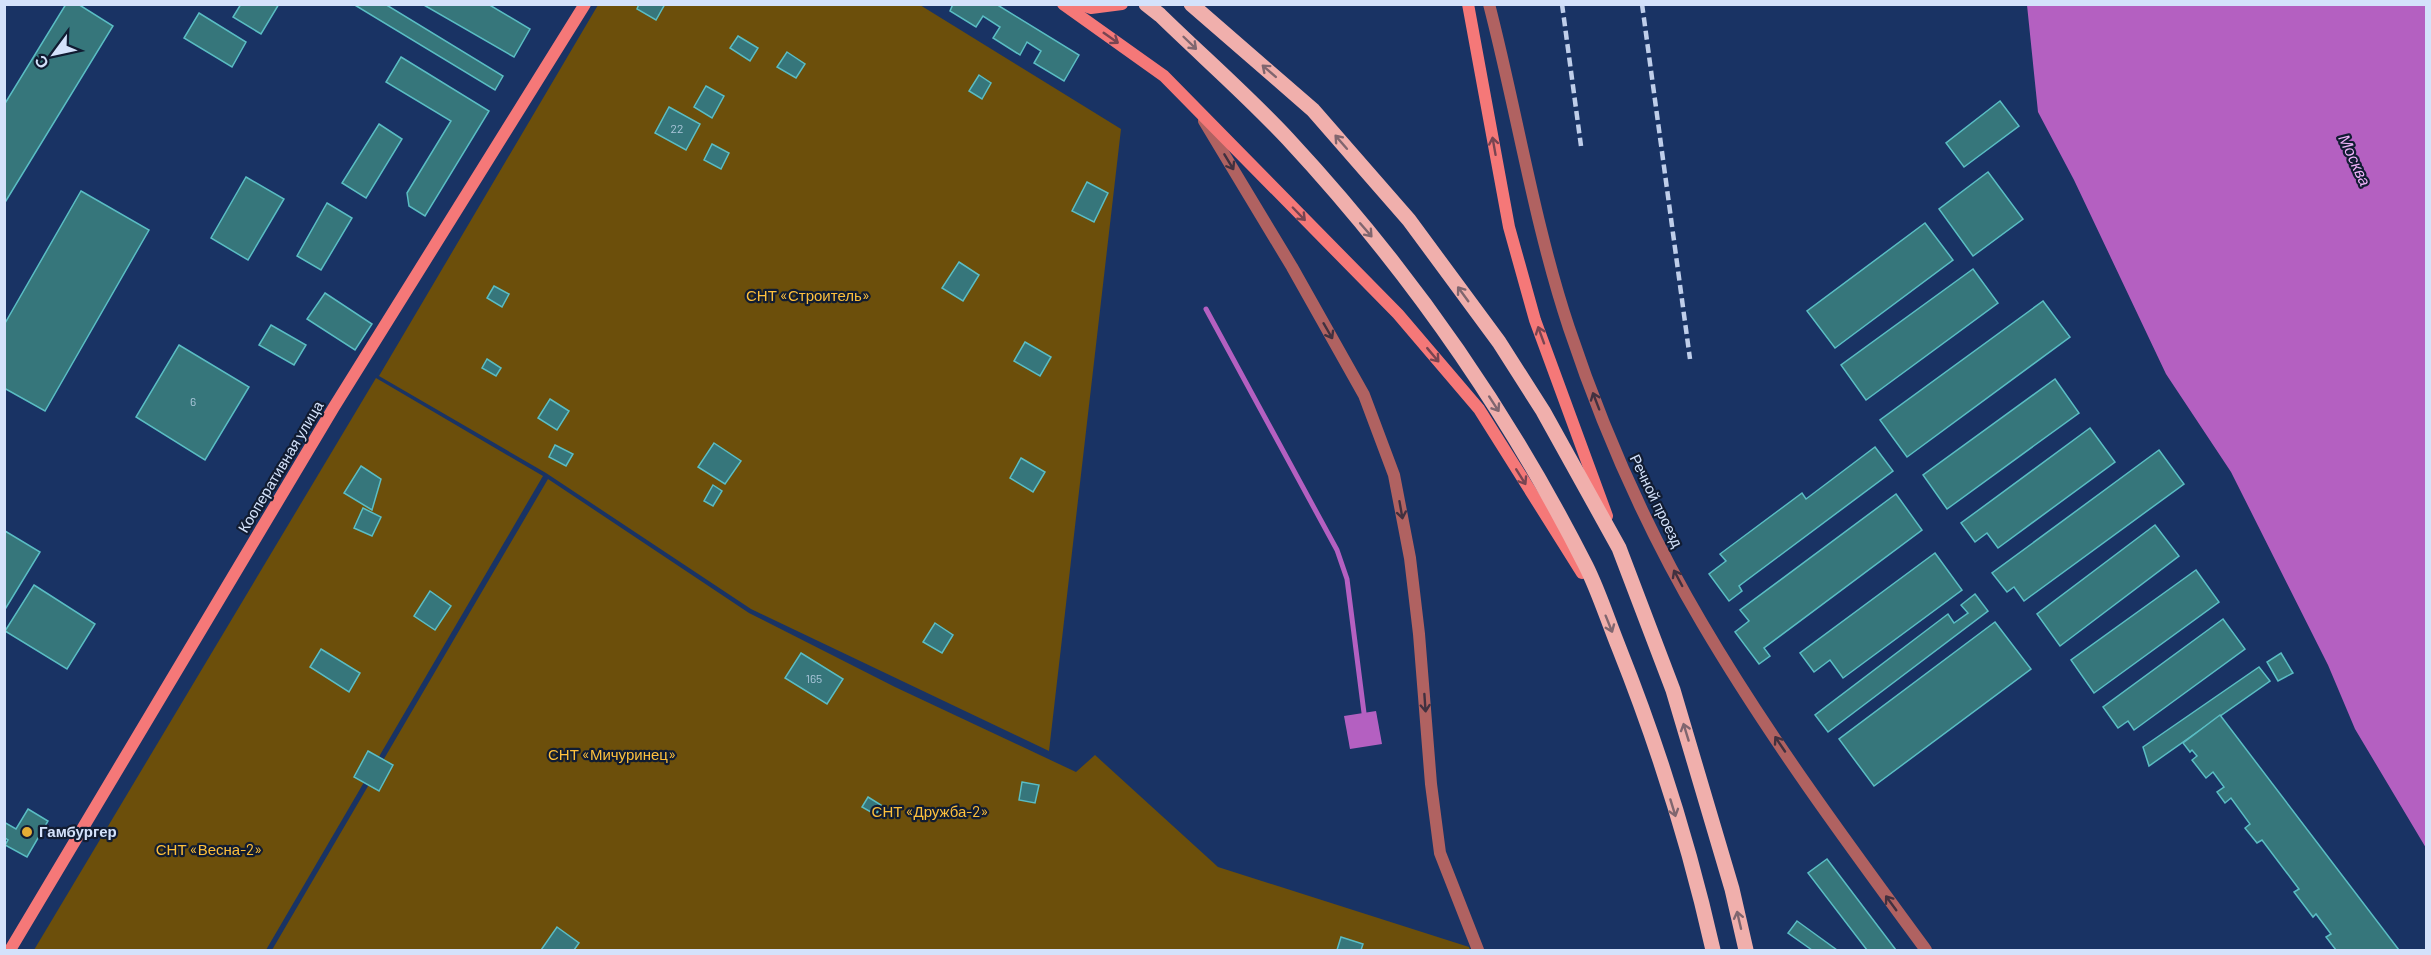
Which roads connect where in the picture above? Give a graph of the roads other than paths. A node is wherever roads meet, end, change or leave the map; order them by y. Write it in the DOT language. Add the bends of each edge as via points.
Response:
graph roads {
  1 [pos="585,4"];
  2 [pos="1063,4"];
  3 [pos="1078,4"];
  4 [pos="1122,4"];
  5 [pos="1146,4"];
  6 [pos="1191,4"];
  7 [pos="1468,4"];
  8 [pos="1489,4"];
  9 [pos="1199,112"];
  10 [pos="1619,548"];
  11 [pos="1600,600"];
  12 [pos="10,951"];
  13 [pos="1479,951"];
  14 [pos="1713,951"];
  15 [pos="1746,951"];
  16 [pos="1926,951"];
  1 -- 12 [label="main road, Кооперативная улица" via="334,407"];
  2 -- 9 [label="main road, one-way" via="1164,76"];
  3 -- 4 [label="main road" via="1091,8"];
  5 -- 11 [label="main road, one-way" via="1287,138 1383,249 1518,440 1587,568"];
  10 -- 6 [label="main road, one-way" via="1544,411 1409,220 1313,110"];
  10 -- 7 [label="main road, one-way" via="1535,320 1512,237"];
  16 -- 8 [label="street, Речной проезд, one-way" via="1842,837 1732,671 1662,548 1619,459 1569,329 1534,210 1510,85"];
  9 -- 11 [label="main road, one-way" via="1398,314 1479,409"];
  9 -- 13 [label="street, one-way" via="1364,395 1395,475 1410,558 1440,853"];
  15 -- 10 [label="main road, one-way" via="1732,889 1673,690"];
  11 -- 14 [label="main road, one-way" via="1642,706 1701,896"];
}
